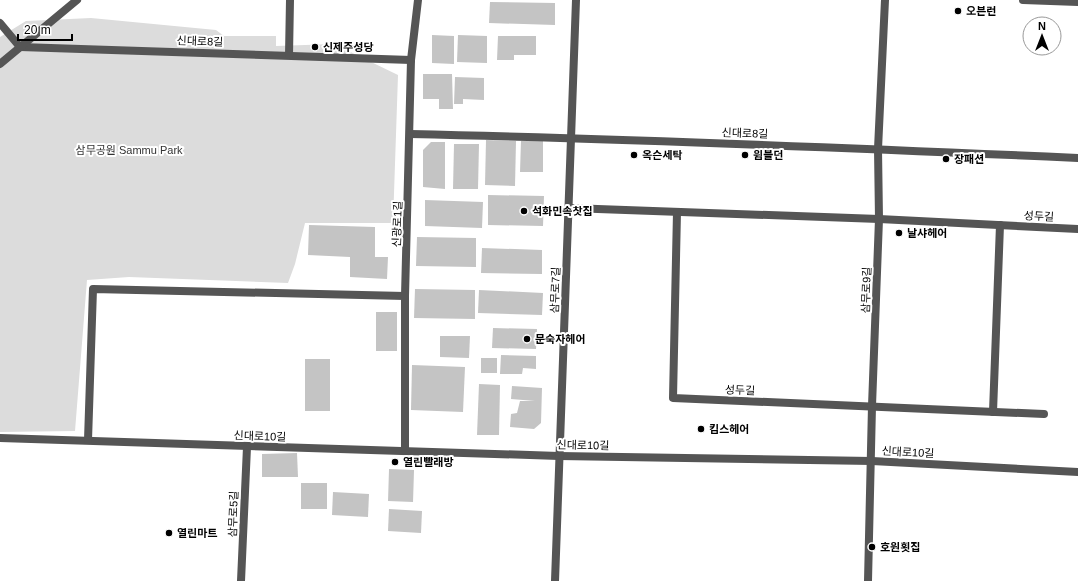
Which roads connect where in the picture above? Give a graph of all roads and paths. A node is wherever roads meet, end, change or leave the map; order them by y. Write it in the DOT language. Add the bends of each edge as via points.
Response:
graph roads {
  1 [pos="77,0"];
  2 [pos="290,0"];
  3 [pos="418,0"];
  4 [pos="576,0"];
  5 [pos="885,0"];
  6 [pos="1023,0"];
  7 [pos="1033,0"];
  8 [pos="1078,2"];
  9 [pos="0,23"];
  10 [pos="20,47"];
  11 [pos="289,55"];
  12 [pos="411,60"];
  13 [pos="0,64"];
  14 [pos="410,134"];
  15 [pos="572,137"];
  16 [pos="878,149"];
  17 [pos="1078,158"];
  18 [pos="570,208"];
  19 [pos="677,212"];
  20 [pos="879,219"];
  21 [pos="1000,225"];
  22 [pos="1078,229"];
  23 [pos="405,296"];
  24 [pos="872,406"];
  25 [pos="993,412"];
  26 [pos="1044,414"];
  27 [pos="0,438"];
  28 [pos="88,440"];
  29 [pos="247,447"];
  30 [pos="405,450"];
  31 [pos="559,456"];
  32 [pos="872,461"];
  33 [pos="1078,472"];
  34 [pos="241,581"];
  35 [pos="555,581"];
  36 [pos="868,581"];
  1 -- 10 [label="street"];
  2 -- 11 [label="street"];
  3 -- 12 [label="street, 신광로1길"];
  4 -- 15 [label="street, 삼무로7길"];
  5 -- 16 [label="street, 삼무로9길"];
  6 -- 7 [label="street"];
  7 -- 8 [label="street"];
  9 -- 10 [label="street"];
  10 -- 11 [label="street, 신대로8길"];
  10 -- 13 [label="street"];
  11 -- 12 [label="street, 신대로8길"];
  12 -- 14 [label="street, 신광로1길"];
  14 -- 15 [label="street, 신대로8길"];
  14 -- 23 [label="street, 신광로1길"];
  15 -- 16 [label="street, 신대로8길"];
  15 -- 18 [label="street, 삼무로7길"];
  16 -- 17 [label="street, 신대로8길"];
  16 -- 20 [label="street, 삼무로9길"];
  18 -- 19 [label="street, 성두길"];
  18 -- 31 [label="street, 삼무로7길"];
  19 -- 20 [label="street, 성두길"];
  19 -- 24 [label="street, 성두길" via="673,398"];
  20 -- 21 [label="street, 성두길"];
  20 -- 24 [label="street, 삼무로9길"];
  21 -- 22 [label="street, 성두길"];
  21 -- 25 [label="street"];
  23 -- 28 [label="street" via="93,289"];
  23 -- 30 [label="street, 신광로1길"];
  24 -- 25 [label="street, 성두길"];
  24 -- 32 [label="street, 삼무로9길"];
  25 -- 26 [label="street, 성두길"];
  27 -- 28 [label="street, 신대로10길"];
  28 -- 29 [label="street, 신대로10길"];
  29 -- 30 [label="street, 신대로10길"];
  29 -- 34 [label="street, 삼무로5길"];
  30 -- 31 [label="street, 신대로10길"];
  31 -- 32 [label="street, 신대로10길"];
  31 -- 35 [label="street, 삼무로7길"];
  32 -- 33 [label="street, 신대로10길"];
  32 -- 36 [label="street, 삼무로9길"];
}
